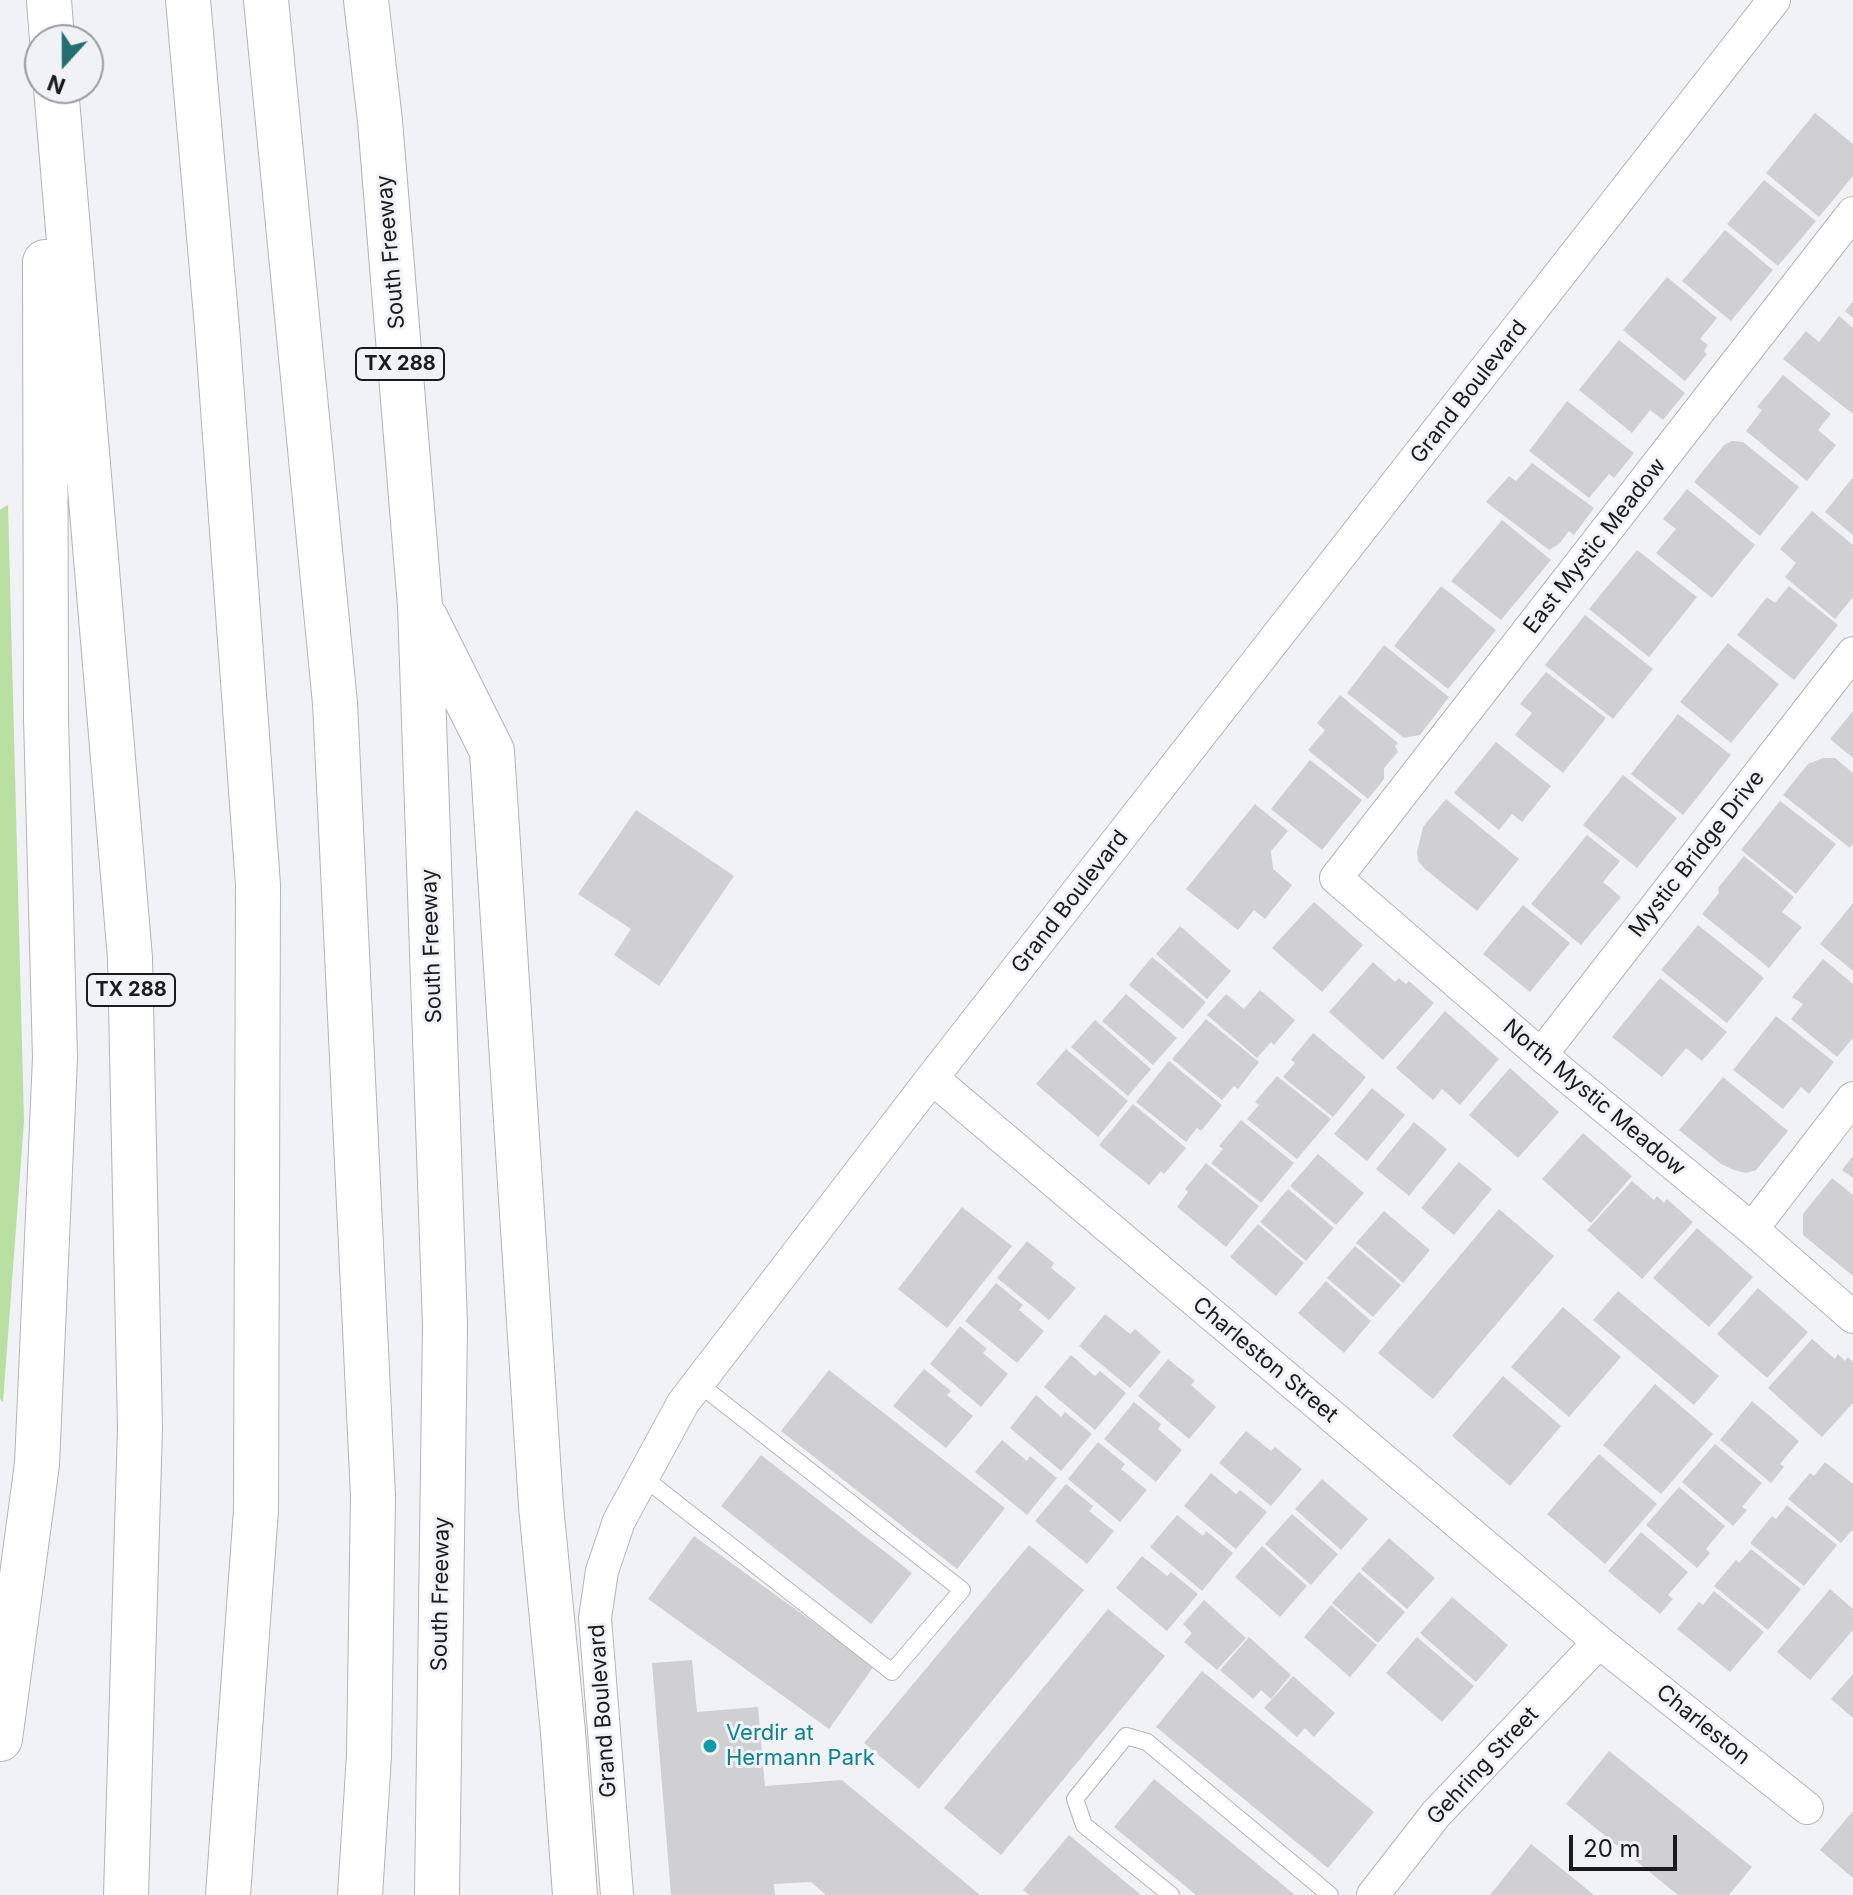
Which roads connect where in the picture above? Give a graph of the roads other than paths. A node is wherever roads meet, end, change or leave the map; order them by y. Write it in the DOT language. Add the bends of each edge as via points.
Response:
graph roads {
  1 [pos="42,0"];
  2 [pos="49,0"];
  3 [pos="188,0"];
  4 [pos="266,0"];
  5 [pos="366,0"];
  6 [pos="1774,0"];
  7 [pos="42,24"];
  8 [pos="51,24"];
  9 [pos="43,104"];
  10 [pos="57,104"];
  11 [pos="1853,213"];
  12 [pos="420,606"];
  13 [pos="1853,653"];
  14 [pos="1336,878"];
  15 [pos="1541,1055"];
  16 [pos="932,1078"];
  17 [pos="1853,1098"];
  18 [pos="1752,1229"];
  19 [pos="1853,1317"];
  20 [pos="699,1384"];
  21 [pos="643,1477"];
  22 [pos="1599,1642"];
  23 [pos="0,1739"];
  24 [pos="1807,1808"];
  25 [pos="126,1895"];
  26 [pos="228,1895"];
  27 [pos="360,1895"];
  28 [pos="437,1895"];
  29 [pos="575,1895"];
  30 [pos="617,1895"];
  31 [pos="1171,1895"];
  32 [pos="1330,1895"];
  33 [pos="1373,1895"];
  1 -- 7 [label="highway"];
  2 -- 8 [label="highway"];
  3 -- 26 [label="highway" via="258,885 256,1510"];
  4 -- 27 [label="highway" via="339,782 373,1496 369,1756"];
  5 -- 12 [label="highway, South Freeway / TX 288"];
  6 -- 16 [label="street, Grand Boulevard"];
  9 -- 23 [label="highway" via="46,718 55,1058 37,1464"];
  10 -- 25 [label="highway, TX 288" via="130,958 140,1428"];
  11 -- 14 [label="street, East Mystic Meadow"];
  12 -- 28 [label="highway, South Freeway / TX 288" via="445,1325"];
  12 -- 29 [label="highway" via="492,751 541,1506"];
  13 -- 15 [label="street, Mystic Bridge Drive"];
  14 -- 15 [label="street, North Mystic Meadow"];
  15 -- 18 [label="street, North Mystic Meadow"];
  16 -- 20 [label="street, Grand Boulevard"];
  16 -- 22 [label="street, Charleston Street"];
  17 -- 18 [label="street"];
  18 -- 19 [label="street, North Mystic Meadow"];
  20 -- 21 [label="street, Grand Boulevard"];
  20 -- 21 [label="lane" via="962,1590 892,1672"];
  21 -- 30 [label="street, Grand Boulevard" via="619,1521 602,1571 595,1618"];
  22 -- 24 [label="street, Charleston"];
  22 -- 33 [label="street, Gehring Street" via="1436,1814"];
  31 -- 32 [label="lane" via="1084,1825 1075,1799 1126,1736 1147,1742"];
}
